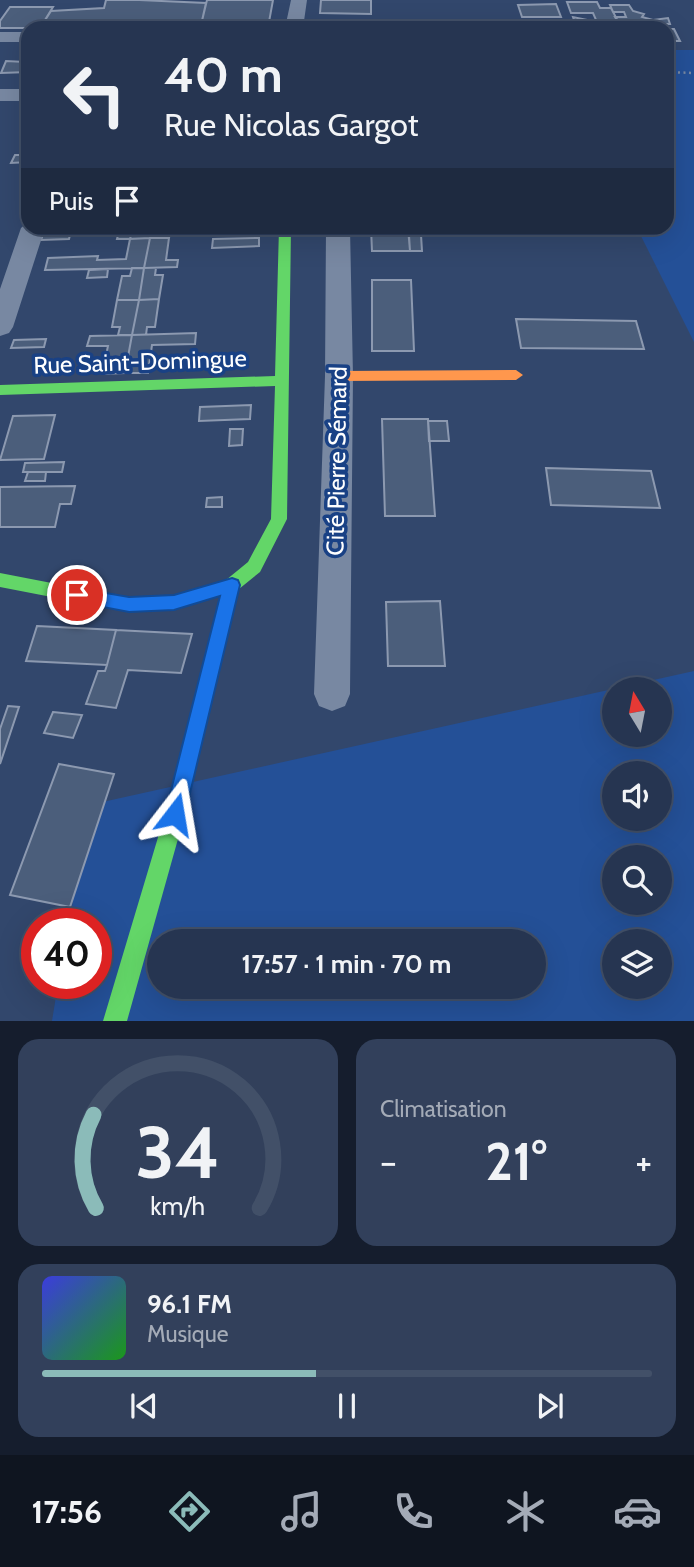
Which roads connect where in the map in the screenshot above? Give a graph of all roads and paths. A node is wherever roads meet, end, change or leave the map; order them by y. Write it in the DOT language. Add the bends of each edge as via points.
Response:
graph roads {
  1 [pos="299,0"];
  2 [pos="295,21"];
  3 [pos="0,37"];
  4 [pos="21,37"];
  5 [pos="674,72"];
  6 [pos="694,73"];
  7 [pos="0,95"];
  8 [pos="21,95"];
  9 [pos="31,235"];
  10 [pos="285,235"];
  11 [pos="338,235"];
  12 [pos="0,327"];
  13 [pos="516,375"];
  14 [pos="339,376"];
  15 [pos="282,380"];
  16 [pos="0,390"];
  17 [pos="0,580"];
  18 [pos="232,585"];
  19 [pos="332,694"];
  20 [pos="115,1021"];
  1 -- 2 [label="street"];
  3 -- 4 [label="street"];
  5 -- 6 [label="path"];
  7 -- 8 [label="street"];
  9 -- 12 [label="street"];
  10 -- 15 [label="street"];
  11 -- 14 [label="street, Cité Pierre Sémard"];
  13 -- 14 [label="street"];
  14 -- 19 [label="street, Cité Pierre Sémard"];
  15 -- 16 [label="street, Rue Saint-Domingue"];
  15 -- 18 [label="street" via="279,519 254,567"];
  17 -- 18 [label="street" via="129,605 174,602"];
  18 -- 20 [label="street" via="175,814"];
}
